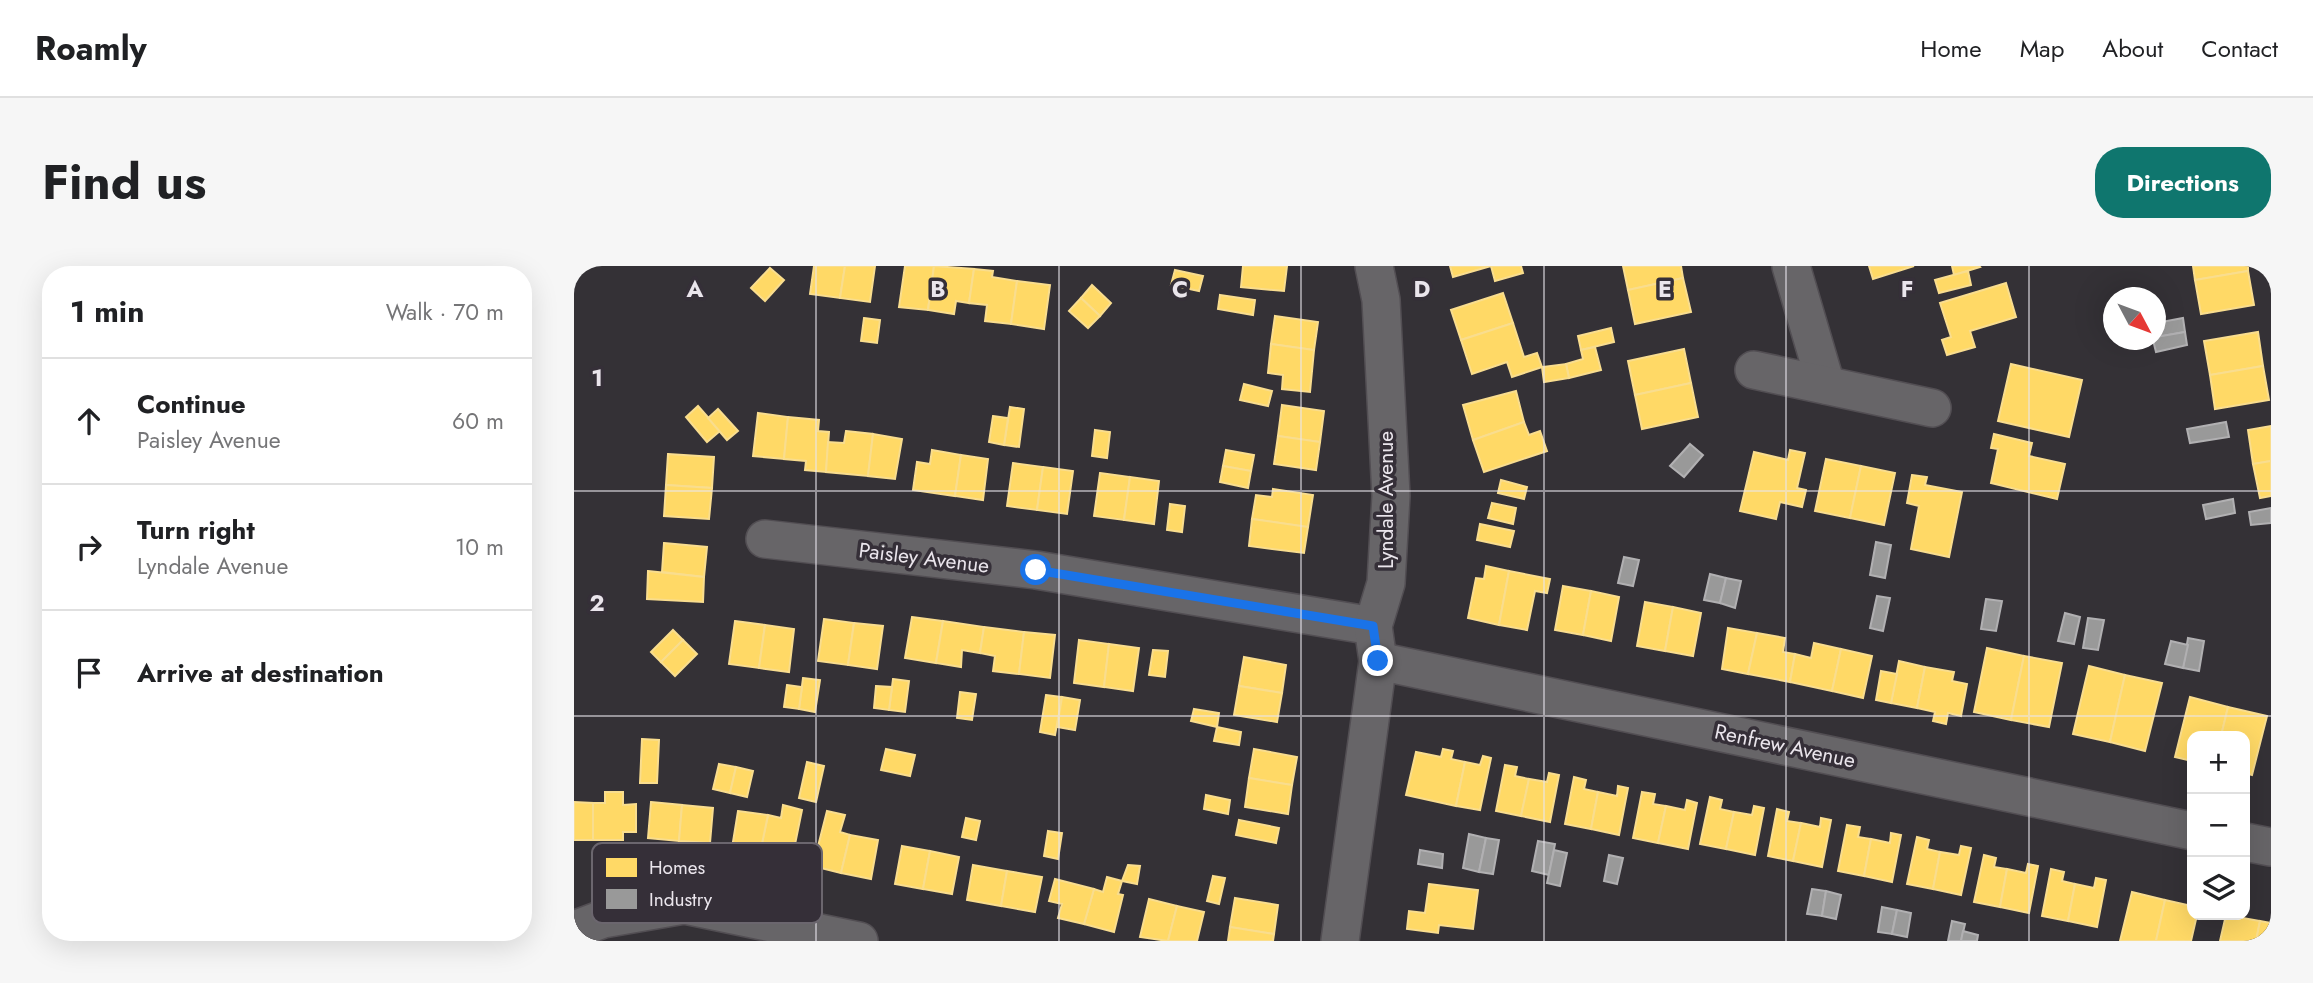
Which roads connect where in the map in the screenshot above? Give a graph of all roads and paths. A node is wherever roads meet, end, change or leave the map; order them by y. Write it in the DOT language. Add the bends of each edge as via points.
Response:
graph roads {
  1 [pos="1374,266"];
  2 [pos="1791,266"];
  3 [pos="1754,370"];
  4 [pos="1826,385"];
  5 [pos="1932,408"];
  6 [pos="765,539"];
  7 [pos="1376,644"];
  8 [pos="2187,830"];
  9 [pos="2250,843"];
  10 [pos="2271,847"];
  11 [pos="592,923"];
  12 [pos="772,923"];
  13 [pos="574,930"];
  14 [pos="859,941"];
  15 [pos="1340,941"];
  1 -- 7 [label="street, Lyndale Avenue" via="1381,300 1391,496 1386,583"];
  2 -- 4 [label="street"];
  3 -- 4 [label="street"];
  4 -- 5 [label="street"];
  6 -- 7 [label="street, Paisley Avenue" via="1036,570"];
  7 -- 8 [label="street, Renfrew Avenue"];
  7 -- 15 [label="street, Lyndale Avenue"];
  9 -- 10 [label="street"];
  11 -- 13 [label="street"];
  12 -- 14 [label="street"];
}
